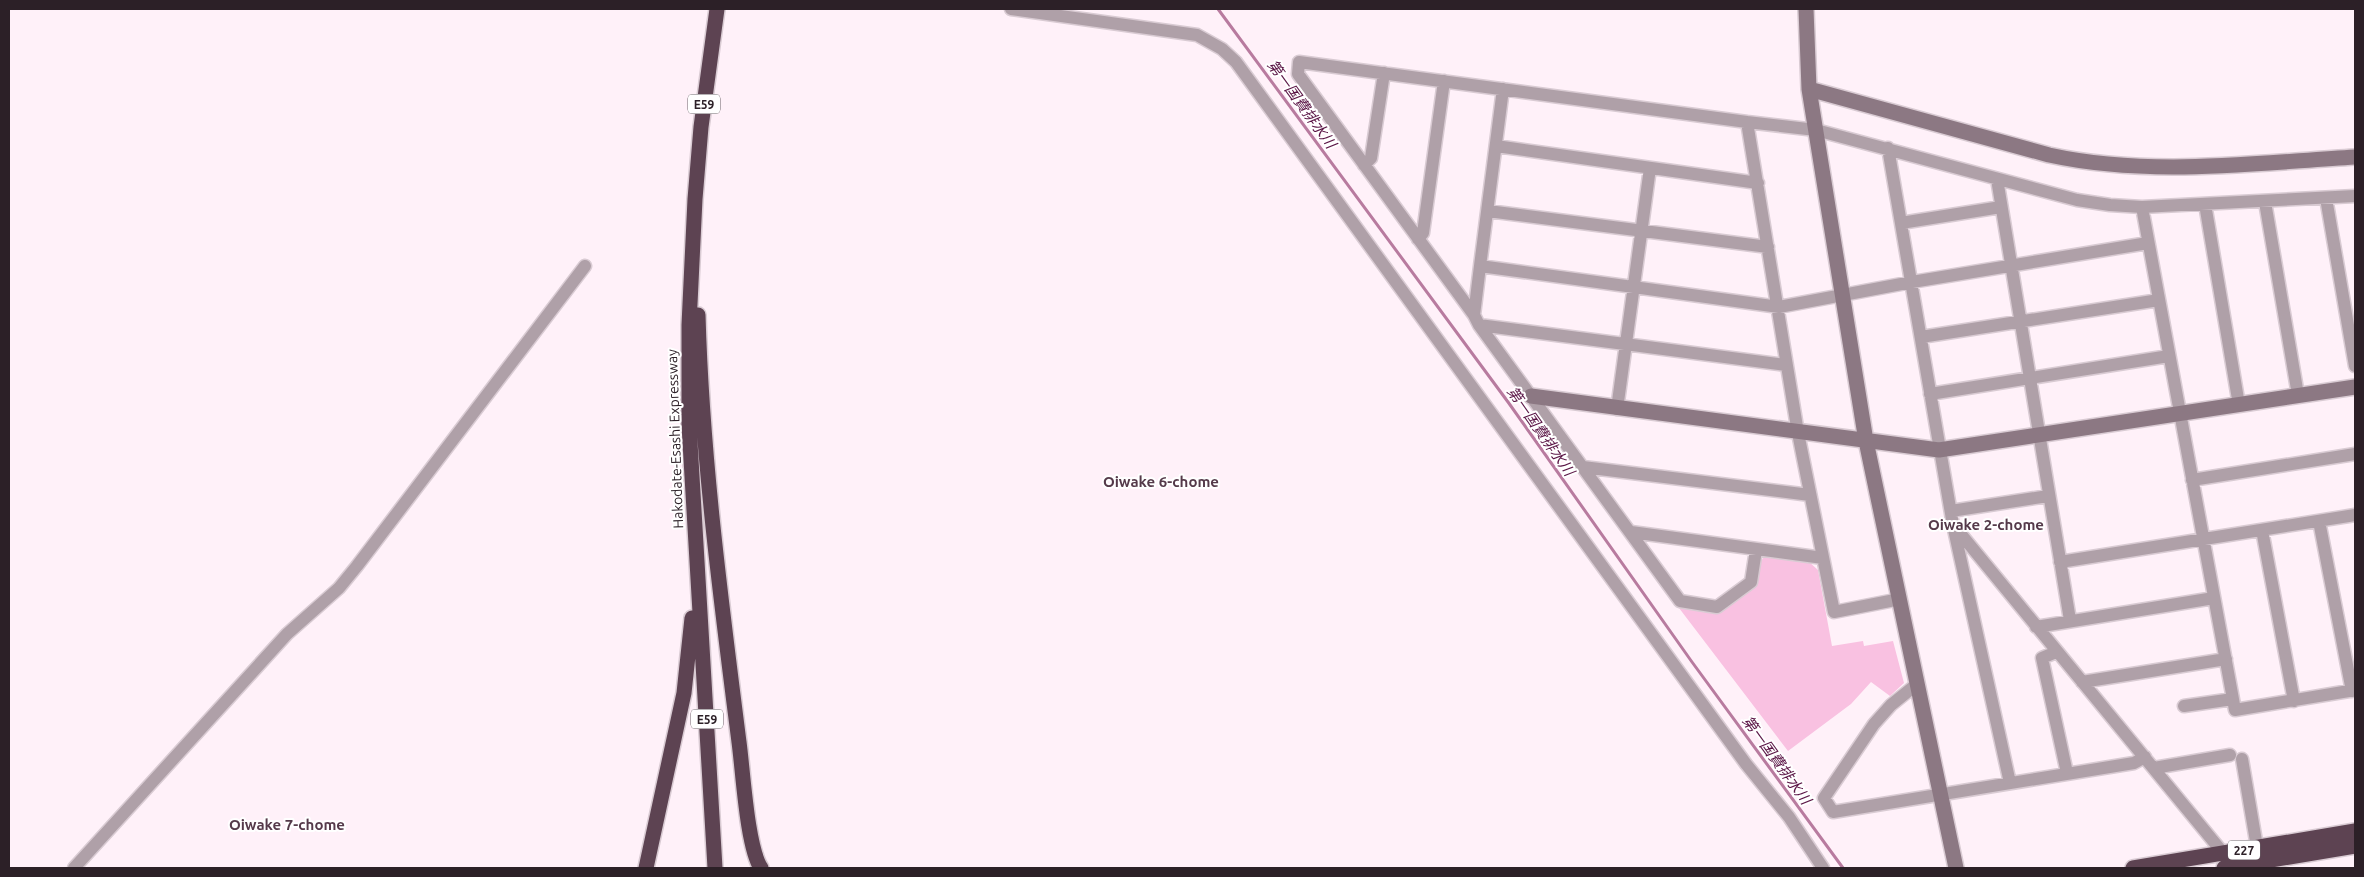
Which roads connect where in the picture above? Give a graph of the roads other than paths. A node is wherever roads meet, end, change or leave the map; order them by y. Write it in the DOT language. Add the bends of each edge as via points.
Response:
graph roads {
  1 [pos="717,9"];
  2 [pos="1011,9"];
  3 [pos="1806,9"];
  4 [pos="1384,73"];
  5 [pos="1444,81"];
  6 [pos="1503,89"];
  7 [pos="1809,89"];
  8 [pos="1748,122"];
  9 [pos="1816,130"];
  10 [pos="1496,146"];
  11 [pos="1888,148"];
  12 [pos="2355,157"];
  13 [pos="1364,165"];
  14 [pos="1650,168"];
  15 [pos="1997,179"];
  16 [pos="1758,183"];
  17 [pos="2355,196"];
  18 [pos="2326,198"];
  19 [pos="2265,202"];
  20 [pos="2204,204"];
  21 [pos="2001,207"];
  22 [pos="2142,207"];
  23 [pos="1488,210"];
  24 [pos="1901,223"];
  25 [pos="1641,230"];
  26 [pos="1418,238"];
  27 [pos="2148,243"];
  28 [pos="1768,246"];
  29 [pos="585,266"];
  30 [pos="1480,266"];
  31 [pos="2012,266"];
  32 [pos="1912,282"];
  33 [pos="1634,288"];
  34 [pos="1843,296"];
  35 [pos="2159,300"];
  36 [pos="1778,308"];
  37 [pos="1477,320"];
  38 [pos="2021,322"];
  39 [pos="694,325"];
  40 [pos="1921,337"];
  41 [pos="1627,345"];
  42 [pos="2169,356"];
  43 [pos="1786,365"];
  44 [pos="2355,366"];
  45 [pos="2030,377"];
  46 [pos="2355,387"];
  47 [pos="1930,394"];
  48 [pos="2298,395"];
  49 [pos="1531,396"];
  50 [pos="2240,405"];
  51 [pos="1618,409"];
  52 [pos="2179,414"];
  53 [pos="1798,433"];
  54 [pos="2040,436"];
  55 [pos="1866,441"];
  56 [pos="1939,450"];
  57 [pos="2355,454"];
  58 [pos="1583,467"];
  59 [pos="2192,480"];
  60 [pos="1810,495"];
  61 [pos="2048,496"];
  62 [pos="1951,512"];
  63 [pos="2355,515"];
  64 [pos="2319,521"];
  65 [pos="1953,526"];
  66 [pos="2262,530"];
  67 [pos="1631,532"];
  68 [pos="2203,539"];
  69 [pos="1756,550"];
  70 [pos="1823,558"];
  71 [pos="2060,562"];
  72 [pos="697,569"];
  73 [pos="2214,598"];
  74 [pos="1900,599"];
  75 [pos="2070,620"];
  76 [pos="2036,627"];
  77 [pos="2056,652"];
  78 [pos="2226,659"];
  79 [pos="2082,682"];
  80 [pos="1916,684"];
  81 [pos="2354,690"];
  82 [pos="2233,699"];
  83 [pos="2294,700"];
  84 [pos="2184,706"];
  85 [pos="2145,757"];
  86 [pos="2154,768"];
  87 [pos="2066,773"];
  88 [pos="2010,783"];
  89 [pos="1940,794"];
  90 [pos="2355,831"];
  91 [pos="2355,846"];
  92 [pos="2257,847"];
  93 [pos="2230,864"];
  94 [pos="74,868"];
  95 [pos="646,868"];
  96 [pos="715,868"];
  97 [pos="761,868"];
  98 [pos="1823,868"];
  99 [pos="1956,868"];
  100 [pos="2133,868"];
  1 -- 39 [label="highway, Hakodate-Esashi Expressway / E59" via="701,126"];
  2 -- 98 [label="street" via="1197,35 1222,49 1236,62"];
  3 -- 7 [label="street"];
  4 -- 5 [label="street"];
  4 -- 13 [label="street" via="1371,158"];
  4 -- 13 [label="street" via="1299,62 1298,74"];
  5 -- 6 [label="street"];
  5 -- 26 [label="street" via="1424,233"];
  6 -- 8 [label="street"];
  6 -- 10 [label="street"];
  7 -- 9 [label="street"];
  7 -- 12 [label="street" via="2085,163 2186,167"];
  8 -- 9 [label="street"];
  8 -- 16 [label="street"];
  9 -- 11 [label="street"];
  9 -- 34 [label="street"];
  10 -- 14 [label="street"];
  10 -- 23 [label="street"];
  11 -- 15 [label="street"];
  11 -- 24 [label="street"];
  13 -- 26 [label="street"];
  14 -- 16 [label="street"];
  14 -- 25 [label="street"];
  15 -- 21 [label="street"];
  15 -- 22 [label="street" via="2077,200"];
  16 -- 28 [label="street"];
  17 -- 18 [label="street"];
  18 -- 19 [label="street"];
  18 -- 44 [label="street"];
  19 -- 20 [label="street"];
  19 -- 48 [label="street"];
  20 -- 22 [label="street"];
  20 -- 50 [label="street"];
  21 -- 24 [label="street"];
  21 -- 31 [label="street"];
  22 -- 27 [label="street"];
  23 -- 25 [label="street"];
  23 -- 30 [label="street"];
  24 -- 32 [label="street"];
  25 -- 28 [label="street"];
  25 -- 33 [label="street"];
  26 -- 37 [label="street"];
  27 -- 31 [label="street"];
  27 -- 35 [label="street"];
  28 -- 36 [label="street"];
  29 -- 94 [label="street" via="339,588 287,634"];
  30 -- 33 [label="street"];
  30 -- 37 [label="street"];
  31 -- 32 [label="street"];
  31 -- 38 [label="street"];
  32 -- 34 [label="street"];
  32 -- 40 [label="street"];
  33 -- 36 [label="street"];
  33 -- 41 [label="street"];
  34 -- 36 [label="street"];
  34 -- 55 [label="street"];
  35 -- 38 [label="street"];
  35 -- 42 [label="street"];
  36 -- 43 [label="street"];
  37 -- 41 [label="street"];
  37 -- 49 [label="street"];
  38 -- 40 [label="street"];
  38 -- 45 [label="street"];
  39 -- 72 [label="highway, Hakodate-Esashi Expressway / E59" via="688,354"];
  39 -- 97 [label="highway" via="729,664 753,845"];
  40 -- 47 [label="street"];
  41 -- 43 [label="street"];
  41 -- 51 [label="street"];
  42 -- 45 [label="street"];
  42 -- 52 [label="street"];
  43 -- 53 [label="street"];
  45 -- 47 [label="street"];
  45 -- 54 [label="street"];
  46 -- 48 [label="street"];
  47 -- 56 [label="street"];
  48 -- 50 [label="street"];
  49 -- 51 [label="street"];
  49 -- 58 [label="street"];
  50 -- 52 [label="street"];
  51 -- 53 [label="street"];
  52 -- 54 [label="street"];
  52 -- 59 [label="street"];
  53 -- 55 [label="street"];
  53 -- 60 [label="street"];
  54 -- 56 [label="street"];
  54 -- 61 [label="street"];
  55 -- 56 [label="street"];
  55 -- 74 [label="street"];
  56 -- 62 [label="street"];
  57 -- 59 [label="street"];
  58 -- 60 [label="street"];
  58 -- 67 [label="street"];
  59 -- 68 [label="street"];
  60 -- 70 [label="street"];
  61 -- 62 [label="street"];
  61 -- 71 [label="street"];
  62 -- 65 [label="street"];
  63 -- 64 [label="street"];
  64 -- 66 [label="street"];
  64 -- 81 [label="street"];
  65 -- 76 [label="street"];
  65 -- 88 [label="street"];
  66 -- 68 [label="street"];
  66 -- 83 [label="street"];
  67 -- 69 [label="street"];
  67 -- 69 [label="street" via="1680,601 1717,607 1751,582"];
  68 -- 71 [label="street"];
  68 -- 73 [label="street"];
  69 -- 70 [label="street"];
  70 -- 74 [label="street" via="1834,612"];
  71 -- 75 [label="street"];
  72 -- 95 [label="highway" via="684,693"];
  72 -- 96 [label="highway, Hakodate-Esashi Expressway / E59"];
  73 -- 75 [label="street"];
  73 -- 78 [label="street"];
  74 -- 80 [label="street"];
  75 -- 76 [label="street"];
  76 -- 77 [label="street"];
  77 -- 79 [label="street"];
  77 -- 87 [label="street" via="2042,658"];
  78 -- 79 [label="street"];
  78 -- 82 [label="street"];
  79 -- 85 [label="street"];
  80 -- 89 [label="street"];
  80 -- 89 [label="street" via="1874,724 1824,798 1833,812"];
  81 -- 83 [label="street"];
  82 -- 83 [label="street" via="2235,710"];
  82 -- 84 [label="street"];
  85 -- 86 [label="street"];
  85 -- 87 [label="street" via="2134,763"];
  86 -- 92 [label="street" via="2236,757"];
  86 -- 93 [label="street"];
  87 -- 88 [label="street"];
  88 -- 89 [label="street"];
  89 -- 99 [label="street"];
  90 -- 92 [label="highway, 227"];
  91 -- 93 [label="highway, 227"];
  92 -- 93 [label="highway, 227"];
  93 -- 100 [label="highway, 227"];
}
